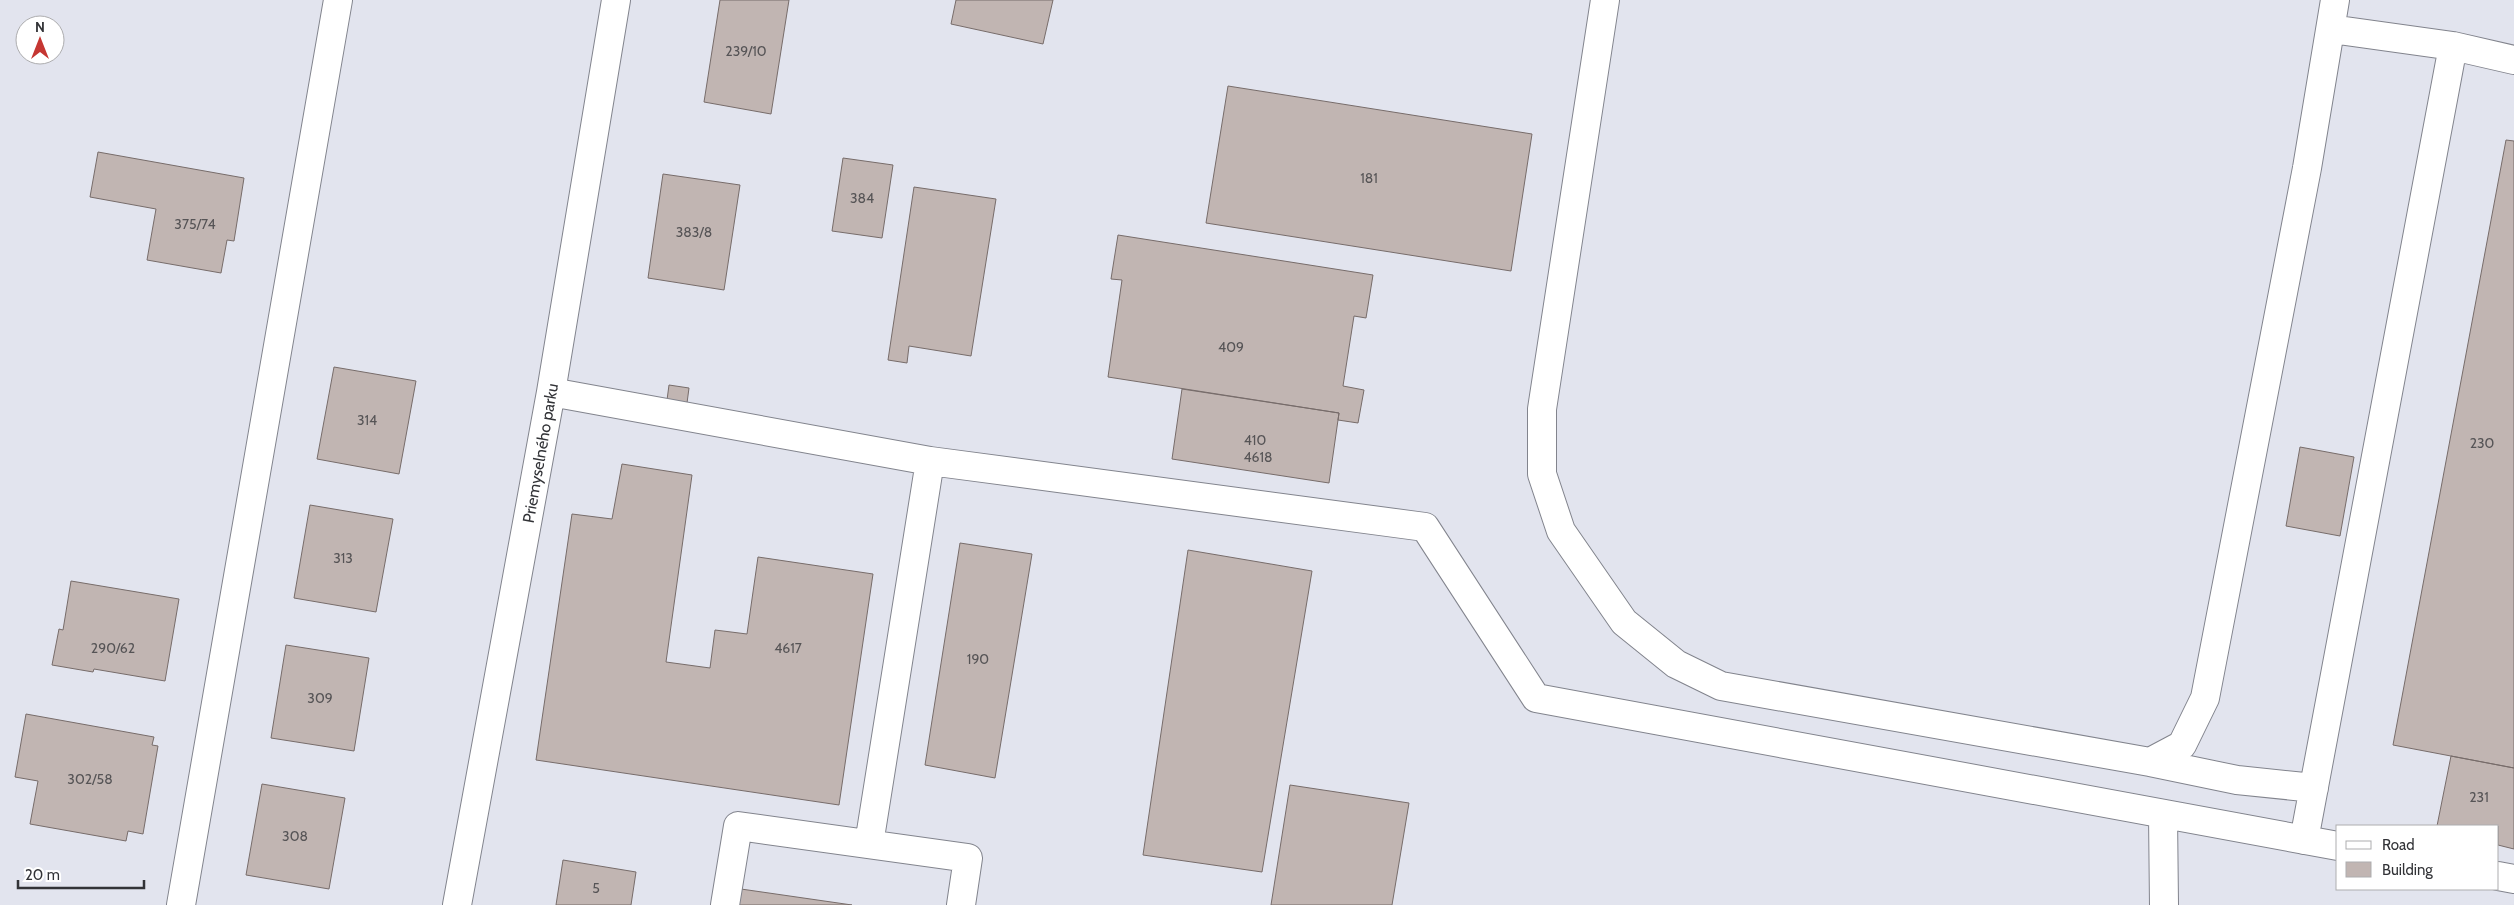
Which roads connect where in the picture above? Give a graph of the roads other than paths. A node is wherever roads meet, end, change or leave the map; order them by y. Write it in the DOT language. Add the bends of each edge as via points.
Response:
graph roads {
  1 [pos="338,0"];
  2 [pos="616,0"];
  3 [pos="1605,0"];
  4 [pos="2336,0"];
  5 [pos="2330,29"];
  6 [pos="2453,46"];
  7 [pos="2514,60"];
  8 [pos="551,392"];
  9 [pos="930,461"];
  10 [pos="2150,762"];
  11 [pos="2314,788"];
  12 [pos="2163,814"];
  13 [pos="2304,840"];
  14 [pos="869,844"];
  15 [pos="2336,846"];
  16 [pos="2499,876"];
  17 [pos="2514,879"];
  18 [pos="180,905"];
  19 [pos="457,905"];
  20 [pos="725,905"];
  21 [pos="961,905"];
  22 [pos="2164,905"];
  1 -- 18 [label="street"];
  2 -- 8 [label="street, Priemyselného parku"];
  3 -- 10 [label="street" via="1542,409 1542,474 1561,531 1624,622 1676,664 1721,686"];
  4 -- 5 [label="street"];
  5 -- 6 [label="street"];
  5 -- 10 [label="street" via="2307,168 2205,698 2182,746"];
  6 -- 7 [label="street"];
  6 -- 11 [label="street"];
  8 -- 9 [label="street"];
  8 -- 19 [label="street, Priemyselného parku"];
  9 -- 12 [label="street" via="1425,527 1536,698"];
  9 -- 14 [label="street"];
  10 -- 11 [label="street" via="2236,780"];
  11 -- 13 [label="street"];
  12 -- 13 [label="street"];
  12 -- 22 [label="street"];
  13 -- 15 [label="street"];
  14 -- 20 [label="street" via="738,826"];
  14 -- 21 [label="street" via="968,858"];
  16 -- 17 [label="street"];
}
